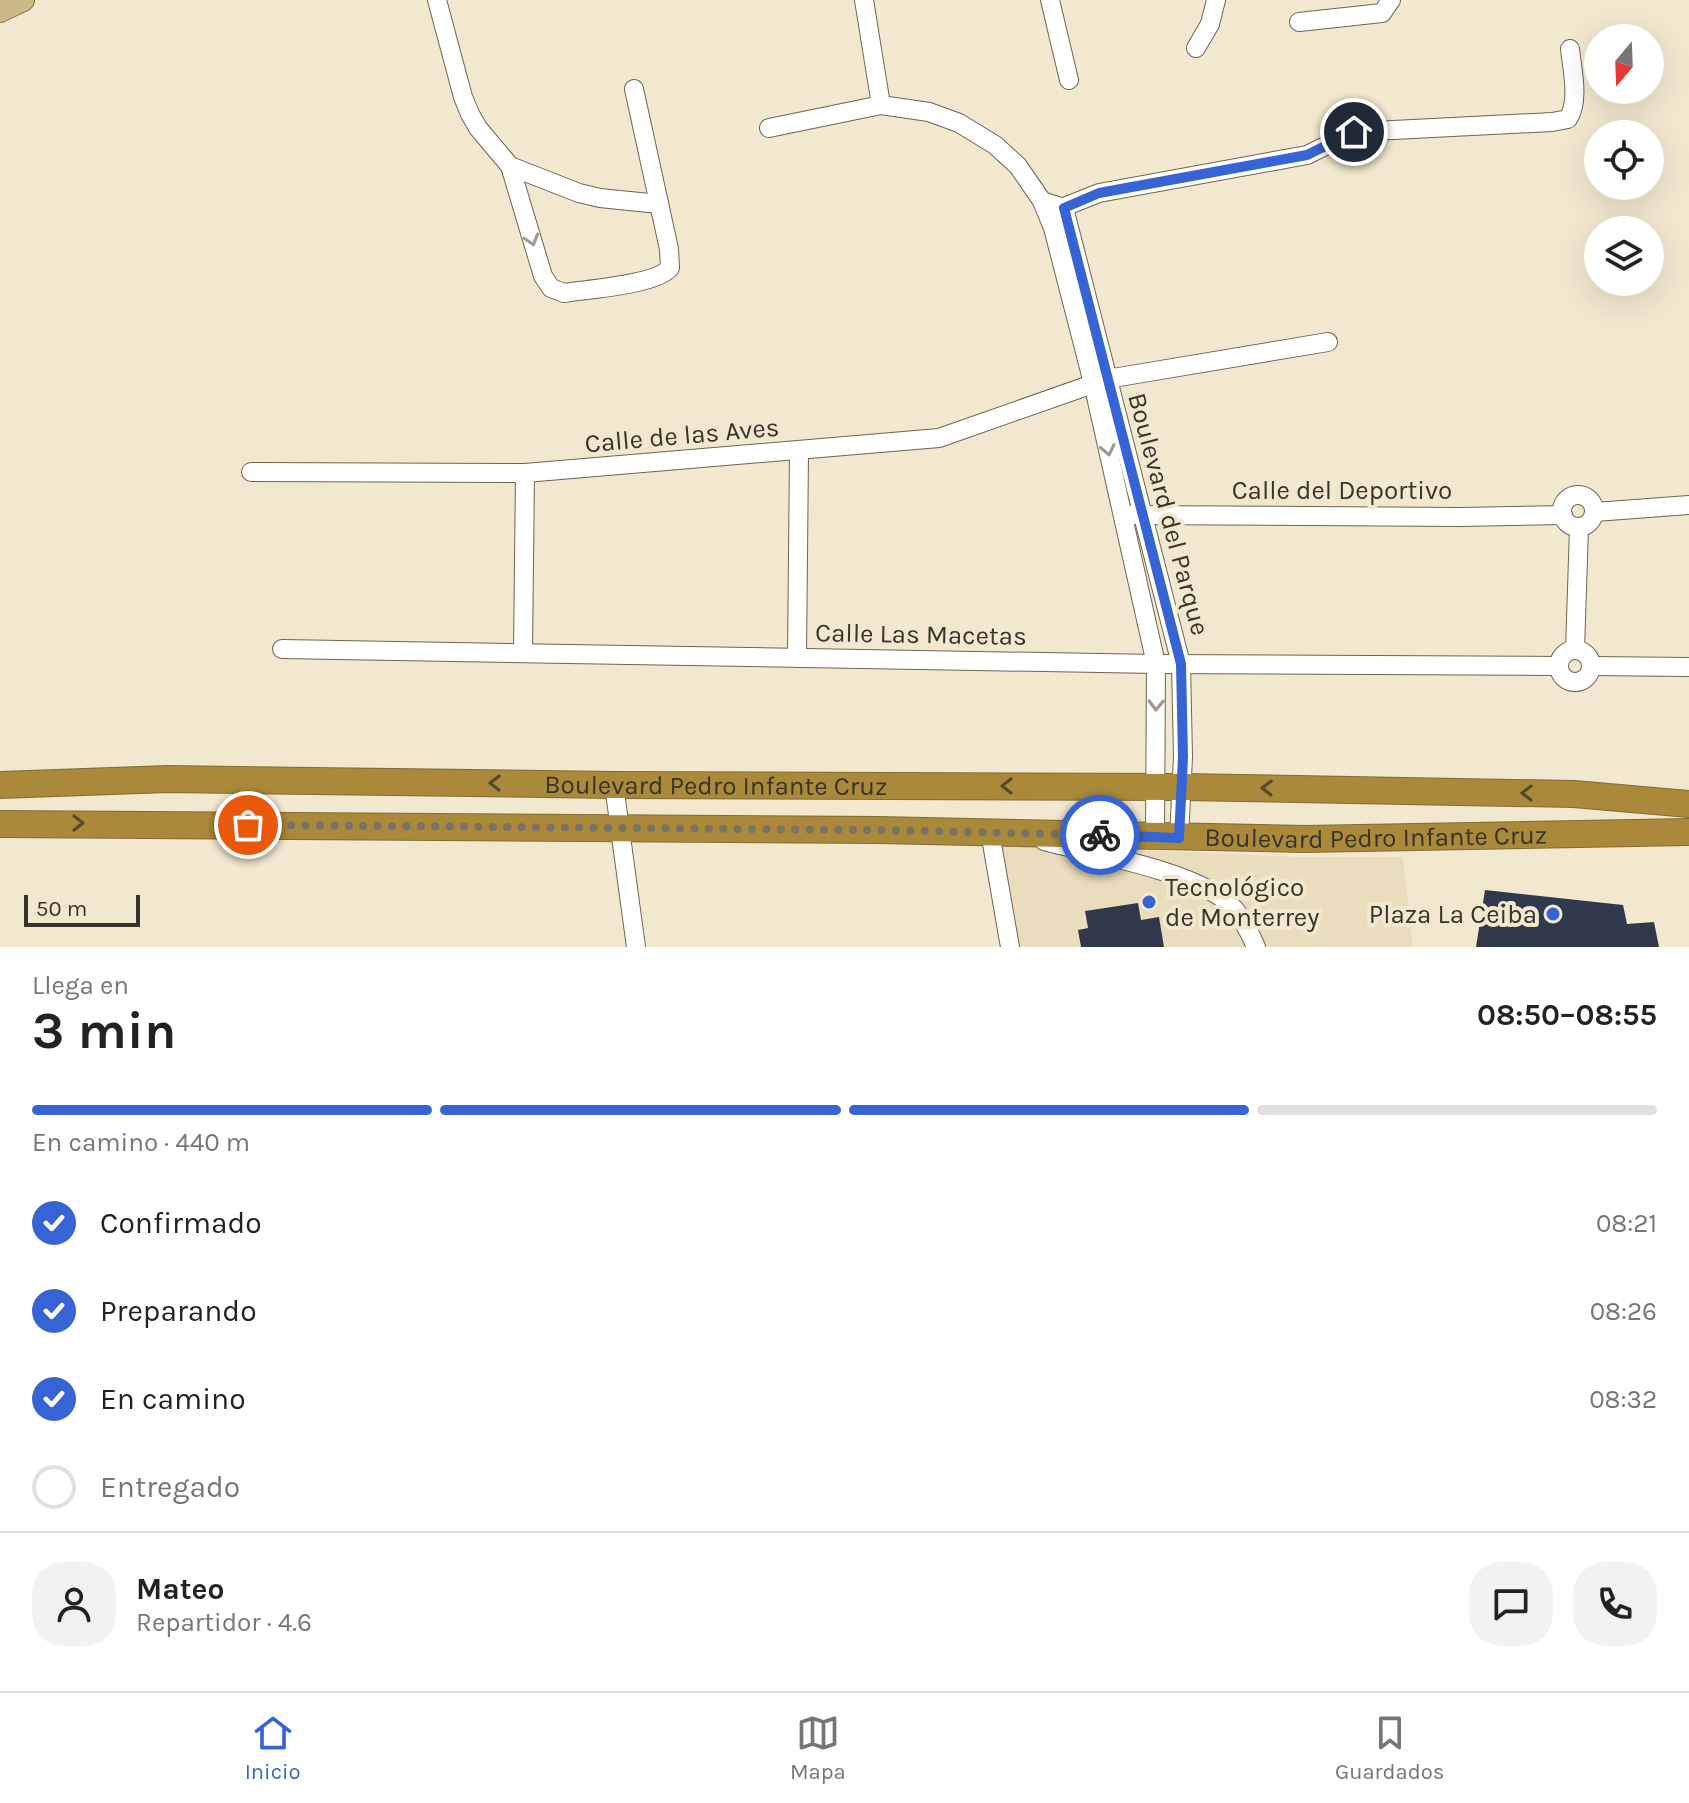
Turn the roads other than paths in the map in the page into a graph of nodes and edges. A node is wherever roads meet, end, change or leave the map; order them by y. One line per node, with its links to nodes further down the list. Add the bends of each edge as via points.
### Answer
1 (23, 0): 8 (main road)
2 (437, 0): 16 (street, via 470,114)
3 (864, 0): 14 (street)
4 (1050, 0): 12 (street)
5 (1216, 0): 10 (street)
6 (1391, 0): 7 (street, via 1382,13)
7 (1320, 10): 9 (street)
8 (0, 11)
9 (1299, 22)
10 (1196, 48)
11 (1570, 49): 18 (street, via 1574,102 1568,119 1354,132 1307,155 1099,193)
12 (1069, 80)
13 (634, 89): 17 (street)
14 (881, 105): 15 (street); 18 (street, via 929,112 979,133 1007,154)
15 (769, 128)
16 (510, 166): 17 (street, via 590,196); 17 (street, one-way to 17, via 543,276 558,292 665,273 671,259)
17 (659, 204)
18 (1051, 207): 20 (street, Boulevard del Parque)
19 (1328, 342): 20 (street, Calle de las Aves)
20 (1100, 381): 21 (street, Calle de las Aves, via 939,438); 26 (street, Boulevard del Parque); 28 (street, Boulevard del Parque, one-way to 28)
21 (799, 452): 23 (street, Calle de las Aves); 33 (street)
22 (251, 472): 23 (street, Calle de las Aves)
23 (525, 473): 32 (street)
24 (1689, 505): 25 (street)
25 (1595, 512): 27 (street, via 1588,499 1574,496 1563,505); 29 (street, via 1588,525)
26 (1141, 513): 27 (street, Calle del Deportivo); 28 (street, Calle del Deportivo); 35 (street, Boulevard del Parque)
27 (1563, 515): 29 (street)
28 (1122, 516): 34 (street, Boulevard del Parque)
29 (1579, 528): 31 (street)
30 (282, 649): 32 (street, Calle Las Macetas)
31 (1575, 650): 36 (street, via 1564,654); 37 (street, via 1585,653)
32 (523, 652): 33 (street, Calle Las Macetas)
33 (797, 658): 34 (street, Calle Las Macetas)
34 (1156, 664): 35 (street, Calle Las Macetas); 41 (street, Boulevard del Parque, one-way to 41)
35 (1181, 664): 36 (street, Calle Las Macetas); 42 (street, Boulevard del Parque)
36 (1559, 666): 37 (street, via 1565,679 1575,682 1585,679)
37 (1591, 666): 38 (street)
38 (1689, 667)
39 (0, 785): 40 (highway, Boulevard Pedro Infante Cruz, one-way to 39, via 168,779)
40 (614, 785): 41 (highway, Boulevard Pedro Infante Cruz, one-way to 40); 47 (street)
41 (1154, 787): 42 (highway, Boulevard Pedro Infante Cruz); 50 (street, Boulevard del Parque)
42 (1181, 787): 44 (highway, Boulevard Pedro Infante Cruz, one-way to 42); 50 (street, Boulevard del Parque)
43 (1689, 792): 44 (street, Boulevard Pedro Infante Cruz)
44 (1574, 794): 45 (highway, Boulevard Pedro Infante Cruz)
45 (1689, 804)
46 (0, 824): 47 (highway, Boulevard Pedro Infante Cruz, one-way to 47)
47 (620, 827): 48 (highway, Boulevard Pedro Infante Cruz); 51 (street)
48 (998, 832): 50 (highway, Boulevard Pedro Infante Cruz); 52 (street); 53 (street, via 1204,886 1228,902)
49 (1689, 835): 50 (highway, Boulevard Pedro Infante Cruz)
50 (1167, 837)
51 (636, 947)
52 (1010, 947)
53 (1256, 947)

